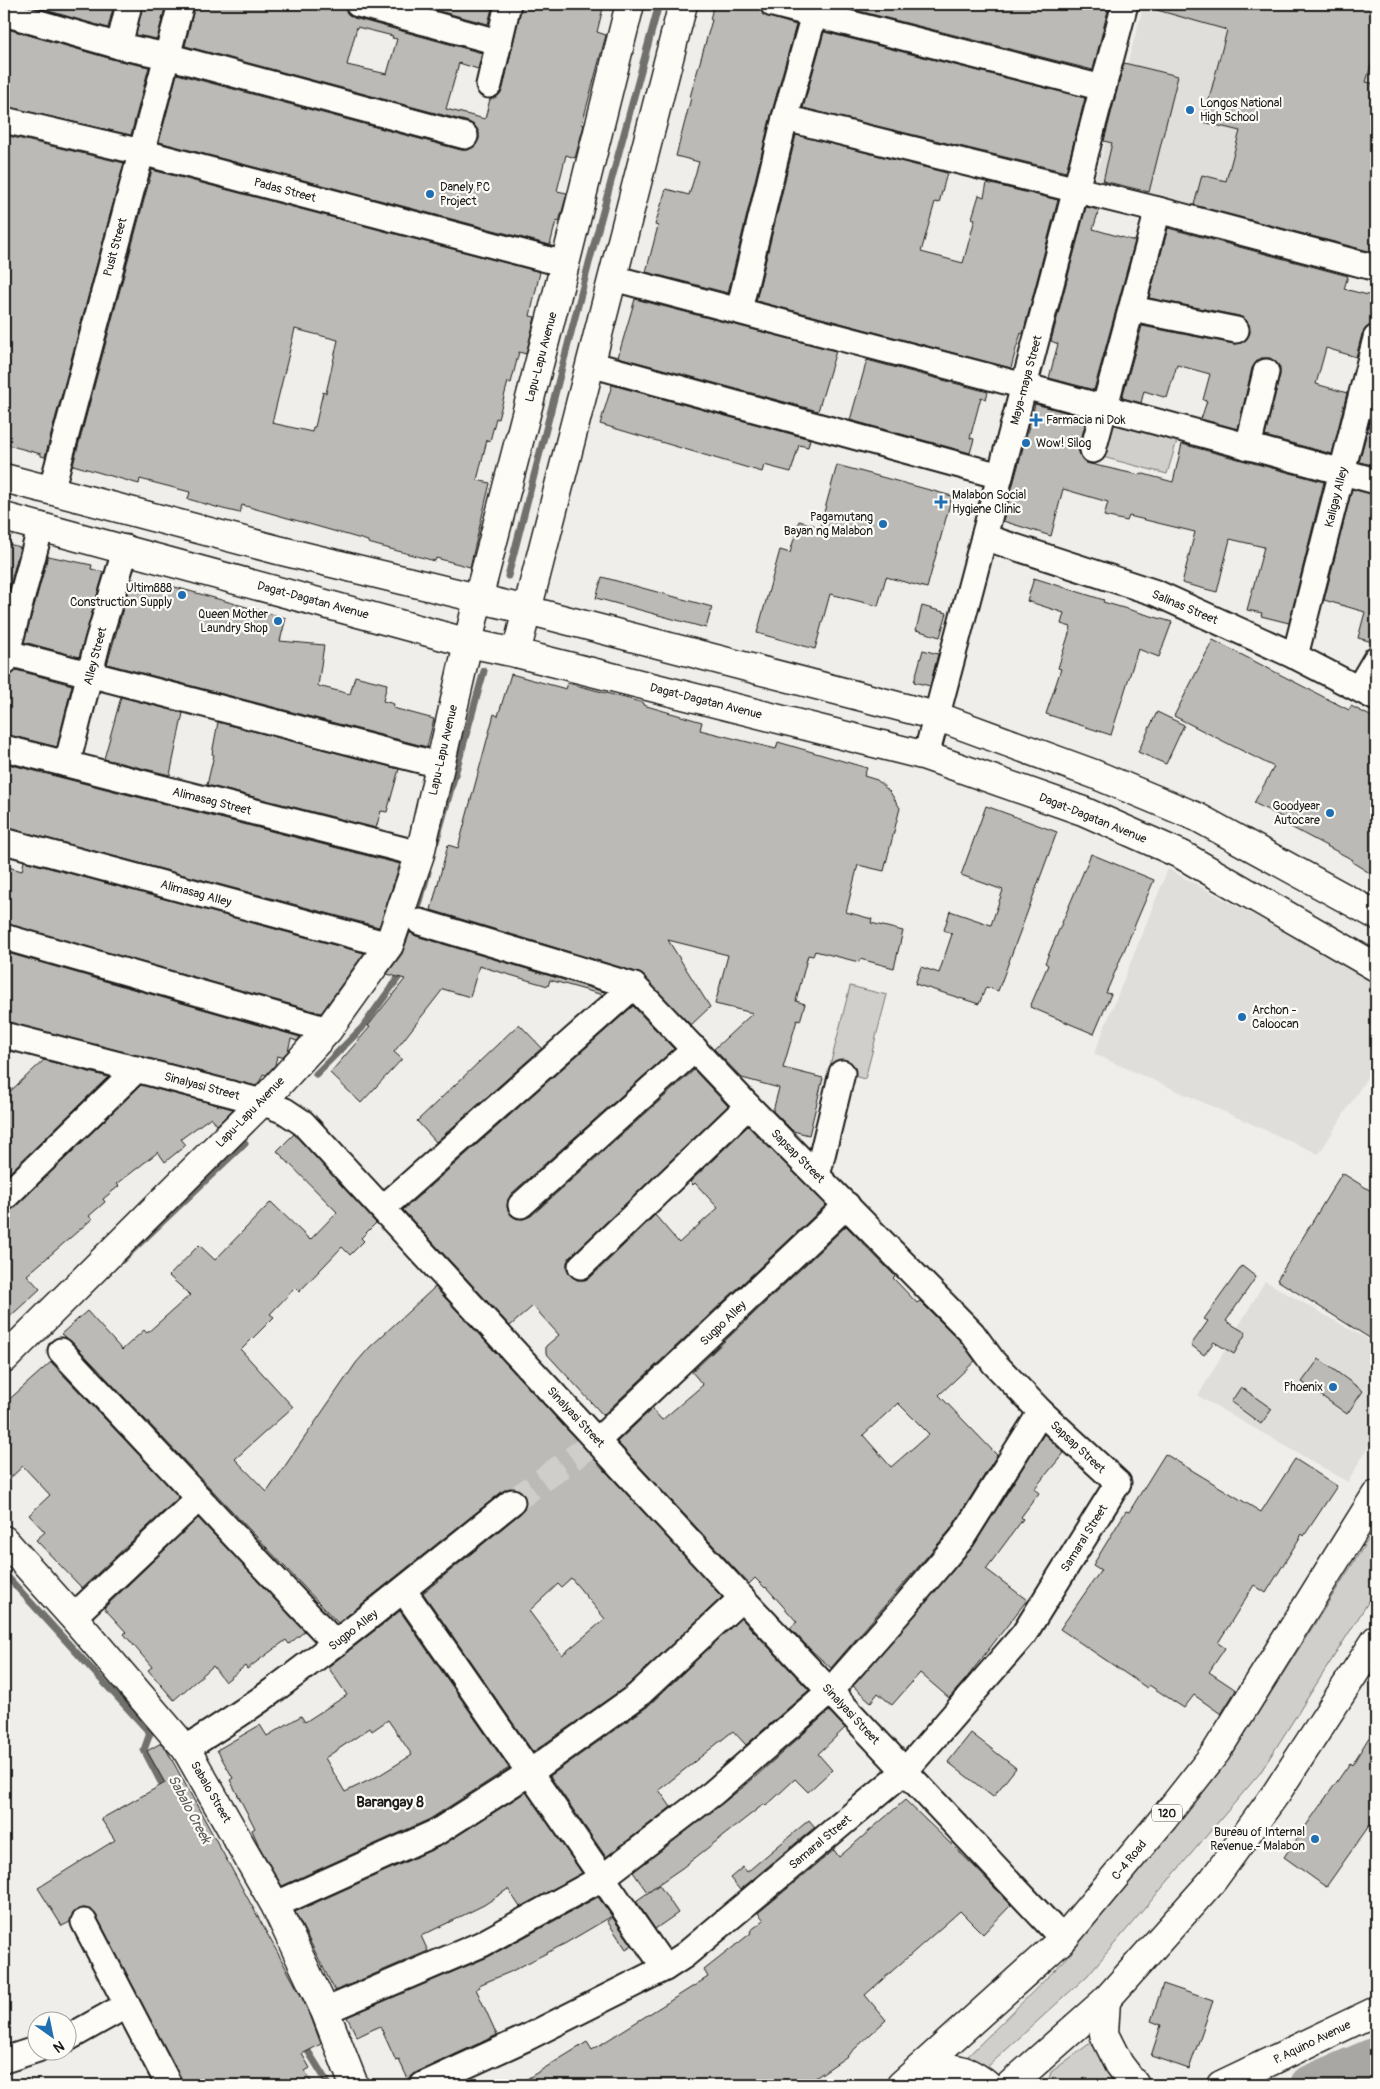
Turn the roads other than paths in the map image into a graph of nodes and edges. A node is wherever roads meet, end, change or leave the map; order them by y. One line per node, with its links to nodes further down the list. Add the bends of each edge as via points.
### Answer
1 (129, 4): 12 (street)
2 (180, 4): 13 (street, Pusit Street)
3 (358, 4): 11 (street)
4 (508, 4): 11 (street)
5 (630, 4): 22 (main road, Lapu-Lapu Avenue)
6 (683, 4): 24 (main road)
7 (773, 4): 9 (street)
8 (1125, 4): 15 (street, Maya-maya Street)
9 (816, 10): 15 (street); 16 (street)
10 (4, 13): 12 (street)
11 (498, 42): 14 (street)
12 (119, 46): 13 (street)
13 (167, 56): 18 (street); 19 (street, Pusit Street)
14 (489, 85)
15 (1103, 88): 20 (street, Maya-maya Street)
16 (785, 118): 20 (street); 26 (street)
17 (4, 120): 19 (street, Padas Street)
18 (465, 136)
19 (141, 152): 22 (street, Padas Street); 39 (street, Pusit Street)
20 (1076, 189): 21 (street); 31 (street, Maya-maya Street)
21 (1158, 210): 23 (street); 25 (street)
22 (565, 264): 44 (main road, Lapu-Lapu Avenue)
23 (1376, 268)
24 (612, 278): 26 (street); 29 (main road)
25 (1132, 309): 27 (street); 32 (street)
26 (739, 310): 31 (street)
27 (1236, 330)
28 (1376, 338): 35 (street, Kaligay Alley)
29 (590, 364): 36 (street); 45 (main road)
30 (1266, 372): 33 (street)
31 (1024, 386): 32 (street); 36 (street, Maya-maya Street)
32 (1105, 409): 33 (street); 34 (street)
33 (1248, 446): 35 (street)
34 (1093, 450)
35 (1342, 472): 38 (street); 49 (street, Kaligay Alley)
36 (1000, 476): 42 (street, Maya-maya Street)
37 (4, 478): 39 (main road)
38 (1376, 481)
39 (51, 491): 44 (main road)
40 (4, 517): 41 (main road, Dagat-Dagatan Avenue)
41 (41, 526): 43 (main road, Dagat-Dagatan Avenue); 48 (street)
42 (984, 537): 49 (street, Salinas Street, via 1156,593); 53 (street, Maya-maya Street)
43 (126, 548): 46 (main road, Dagat-Dagatan Avenue); 51 (street, Alley Street)
44 (478, 598): 45 (main road); 46 (main road, Lapu-Lapu Avenue)
45 (527, 610): 47 (main road); 53 (main road)
46 (469, 643): 47 (main road, Dagat-Dagatan Avenue); 57 (main road, Lapu-Lapu Avenue)
47 (516, 653): 55 (main road, Dagat-Dagatan Avenue)
48 (5, 656): 51 (street)
49 (1296, 656): 52 (street, Salinas Street)
50 (1376, 659): 52 (street)
51 (89, 675): 56 (street, Alley Street); 57 (street)
52 (1368, 693)
53 (936, 716): 55 (street, Maya-maya Street); 60 (main road, via 1094,774 1197,818)
54 (4, 748): 56 (street, Alimasag Street)
55 (926, 756): 64 (main road, Dagat-Dagatan Avenue, via 1083,811 1182,855)
56 (67, 764): 59 (street, Alimasag Street)
57 (439, 765): 59 (main road, Lapu-Lapu Avenue)
58 (4, 841): 63 (street, Alimasag Alley)
59 (420, 854): 63 (main road, Lapu-Lapu Avenue)
60 (1376, 915)
61 (420, 922): 65 (street, Sapsap Street)
62 (4, 937): 66 (street)
63 (389, 945): 66 (main road, Lapu-Lapu Avenue)
64 (1376, 967)
65 (634, 986): 68 (street, Sapsap Street); 77 (street)
66 (328, 1030): 71 (main road, Lapu-Lapu Avenue)
67 (4, 1035): 69 (street, Sinalyasi Street)
68 (695, 1049): 72 (street, Sapsap Street); 75 (street)
69 (137, 1069): 71 (street, Sinalyasi Street); 74 (street)
70 (842, 1073): 73 (street)
71 (262, 1102): 77 (street, Sinalyasi Street, via 285,1110 303,1123); 80 (main road, Lapu-Lapu Avenue)
72 (748, 1106): 73 (street, Sapsap Street); 78 (street)
73 (817, 1176): 76 (street, Sapsap Street)
74 (4, 1198)
75 (521, 1205)
76 (847, 1205): 81 (street, Sapsap Street, via 972,1333 994,1363); 82 (street, Sugpo Alley)
77 (383, 1208): 82 (street, Sinalyasi Street)
78 (581, 1266)
79 (61, 1352): 85 (street)
80 (4, 1360)
81 (1041, 1412): 83 (street, Sapsap Street); 93 (street, via 962,1538)
82 (598, 1440): 89 (street, Sinalyasi Street)
83 (1118, 1483): 95 (street, Samaral Street, via 1024,1634)
84 (1376, 1495): 100 (main road, C-4 Road / 120, via 1216,1752)
85 (199, 1498): 90 (street); 92 (street)
86 (512, 1502): 88 (street, Sugpo Alley)
87 (4, 1540): 90 (main road, Sabalo Street)
88 (404, 1591): 92 (street, Sugpo Alley); 96 (street)
89 (742, 1598): 93 (street, Sinalyasi Street); 96 (street, via 638,1696)
90 (73, 1617): 94 (main road, Sabalo Street)
91 (1376, 1640): 102 (main road, via 1277,1792 1213,1880)
92 (336, 1644): 94 (street, Sugpo Alley)
93 (830, 1691): 95 (street, Sinalyasi Street); 97 (street, via 713,1793)
94 (186, 1749): 98 (main road, Sabalo Street)
95 (905, 1771): 100 (street, Sinalyasi Street); 101 (street, Samaral Street, via 685,1955)
96 (529, 1773): 97 (street); 98 (street, via 437,1832)
97 (602, 1878): 101 (street); 104 (street, via 482,1944)
98 (275, 1905): 104 (main road, Sabalo Street)
99 (84, 1922): 103 (street)
100 (1063, 1939): 109 (main road, C-4 Road / 120)
101 (665, 1968): 112 (street, Samaral Street, via 526,2038)
102 (1106, 2000): 114 (main road); 115 (main road, via 1104,2034 1119,2064)
103 (127, 2005): 106 (street); 110 (street)
104 (325, 2011): 111 (main road, Sabalo Street)
105 (1375, 2014): 116 (main road, P. Aquino Avenue)
106 (78, 2032)
107 (28, 2052): 108 (street)
108 (4, 2060)
109 (907, 2081): 113 (main road, via 950,2067 966,2072)
110 (169, 2085)
111 (354, 2085)
112 (423, 2085)
113 (987, 2085)
114 (1010, 2085)
115 (1135, 2085)
116 (1221, 2085)

